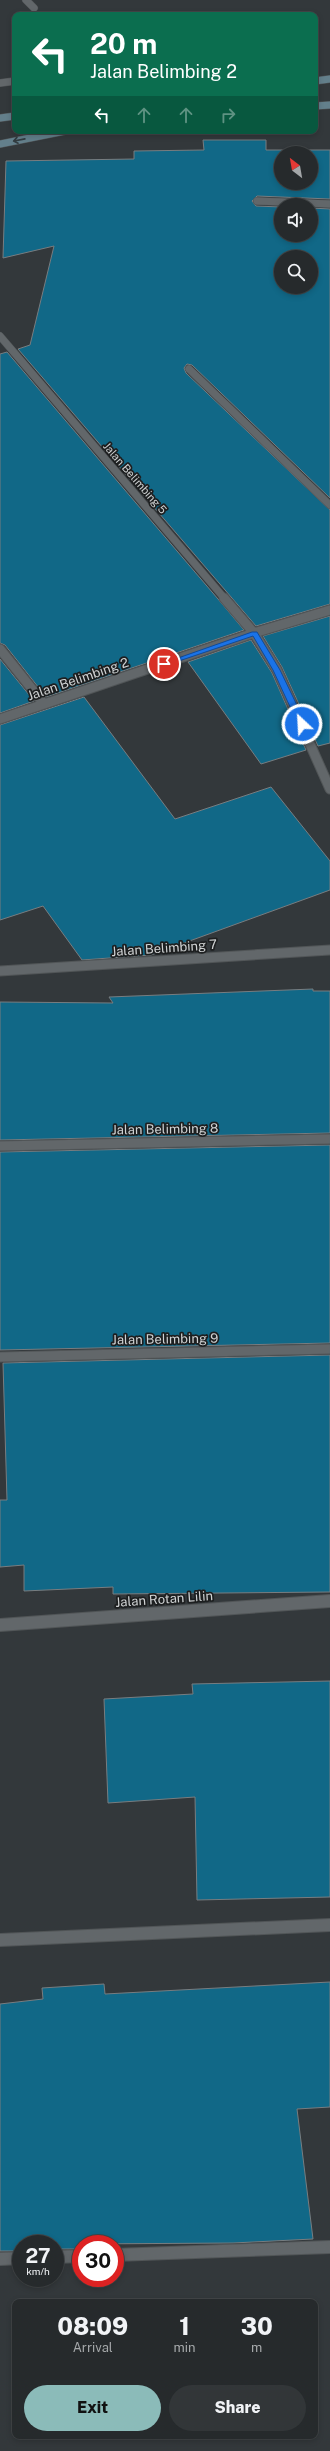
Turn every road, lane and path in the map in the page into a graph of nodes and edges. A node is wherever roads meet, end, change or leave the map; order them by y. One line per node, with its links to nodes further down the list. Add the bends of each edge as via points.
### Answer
1 (26, 0): 2 (street)
2 (34, 8)
3 (330, 79): 5 (main road)
4 (12, 81): 6 (street)
5 (318, 81)
6 (0, 83)
7 (330, 105): 8 (main road)
8 (318, 106)
9 (12, 116): 10 (main road)
10 (0, 118)
11 (50, 134): 12 (main road, one-way to 12)
12 (0, 144)
13 (257, 201): 14 (street)
14 (330, 204)
15 (0, 336): 19 (street, Jalan Belimbing 5)
16 (189, 369): 17 (street)
17 (330, 505)
18 (330, 610): 19 (street, Jalan Belimbing 2)
19 (254, 633): 21 (street, Jalan Belimbing 2); 23 (street, Jalan Belimbing 5, via 277,670)
20 (0, 649): 21 (street)
21 (44, 704): 22 (street, Jalan Belimbing 2)
22 (0, 719)
23 (330, 789)
24 (330, 950): 25 (street, Jalan Belimbing 7)
25 (0, 971)
26 (330, 1138): 27 (street, Jalan Belimbing 8)
27 (0, 1146)
28 (330, 1349): 29 (street, Jalan Belimbing 9)
29 (0, 1357)
30 (330, 1601): 31 (street, Jalan Rotan Lilin)
31 (0, 1625)
32 (330, 1925): 33 (street)
33 (0, 1940)
34 (330, 2247): 35 (street)
35 (124, 2255)
36 (12, 2258): 37 (street)
37 (0, 2259)

